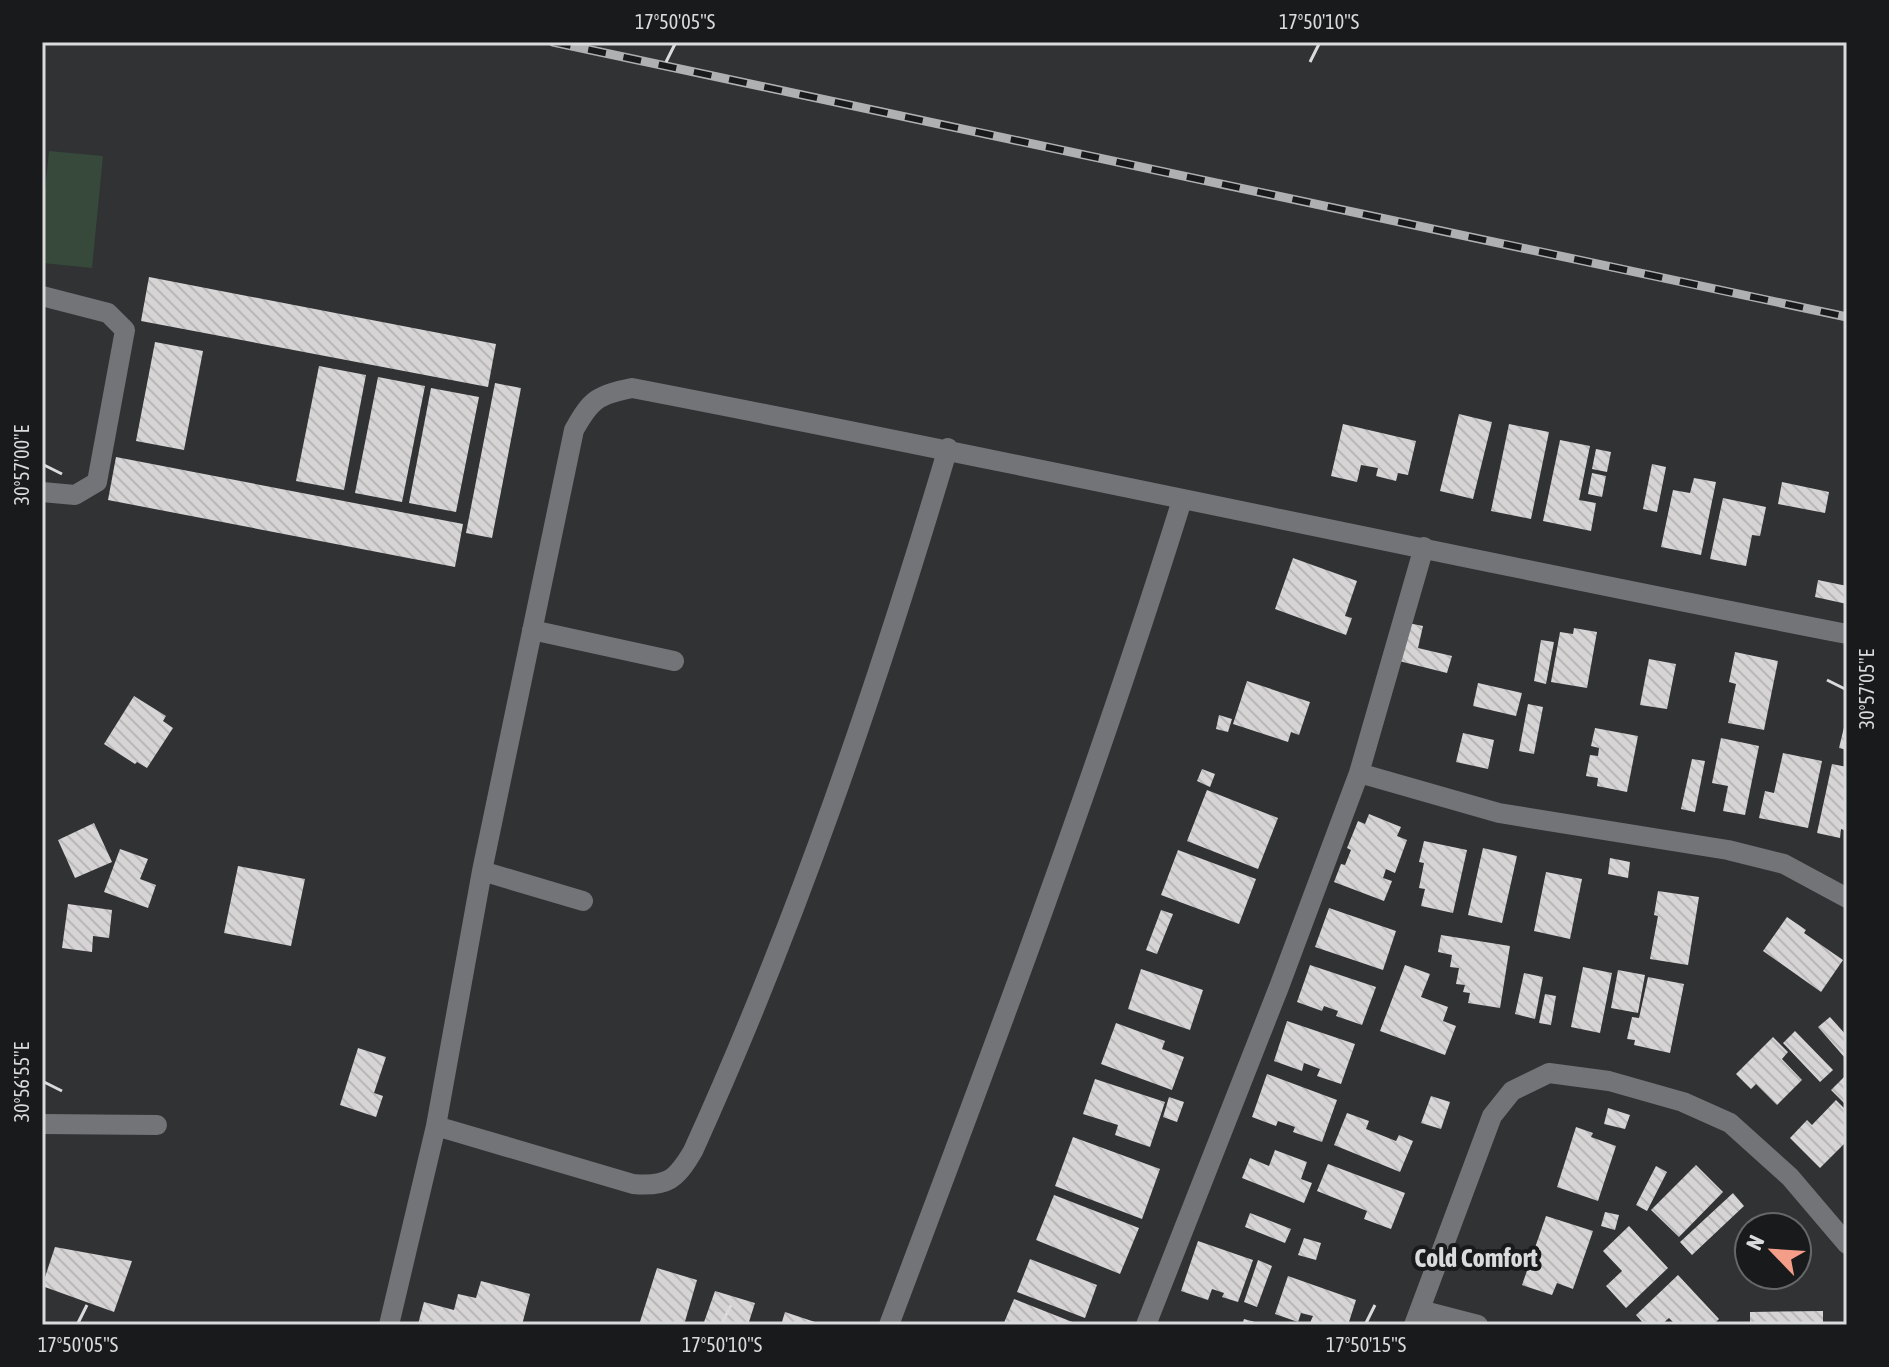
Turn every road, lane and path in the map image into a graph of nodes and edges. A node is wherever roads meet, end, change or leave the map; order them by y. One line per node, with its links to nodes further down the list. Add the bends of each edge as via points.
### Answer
1 (42, 296): 3 (street, via 108,313 125,330 97,482 75,495)
2 (948, 448): 4 (street); 6 (street, via 632,388 604,394 586,409 574,430); 15 (street, via 898,616 800,891 759,1002 682,1170 655,1186 633,1184)
3 (42, 492)
4 (1182, 500): 5 (street); 19 (street, via 1066,850)
5 (1424, 547): 7 (street); 9 (street)
6 (532, 630): 8 (street); 10 (street)
7 (1847, 634)
8 (674, 661)
9 (1359, 773): 11 (street, via 1499,813 1784,864); 20 (street)
10 (482, 871): 12 (street); 15 (street)
11 (1847, 898)
12 (583, 901)
13 (42, 1124): 14 (street)
14 (157, 1125)
15 (436, 1126): 18 (street)
16 (1847, 1244): 17 (street, via 1790,1177 1730,1123 1683,1102 1609,1081 1549,1073 1512,1091 1492,1116)
17 (1417, 1317): 21 (street)
18 (389, 1325)
19 (889, 1325)
20 (1146, 1325)
21 (1478, 1325)

